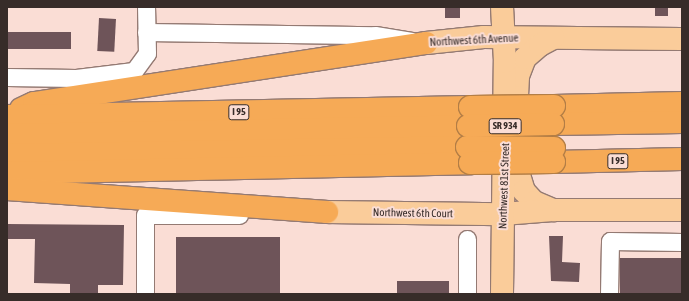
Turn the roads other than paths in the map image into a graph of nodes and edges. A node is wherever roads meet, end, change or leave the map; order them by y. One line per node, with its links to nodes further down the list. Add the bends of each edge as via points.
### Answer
1 (146, 7): 3 (street)
2 (502, 7): 4 (main road, Northwest 81st Street / SR 934)
3 (146, 32): 7 (street, Northwest 6th Avenue, via 375,35); 8 (street, via 146,52 134,71 76,78)
4 (503, 37): 5 (main road, Northwest 6th Avenue); 7 (main road, Northwest 6th Avenue); 24 (main road, Northwest 81st Street / SR 934)
5 (554, 38): 6 (main road, Northwest 6th Avenue); 21 (main road, via 540,45 525,58 519,71 517,90 518,165 521,183 529,197)
6 (682, 39)
7 (426, 43): 11 (highway, via 34,103)
8 (7, 77)
9 (682, 103): 10 (highway, I 95)
10 (554, 115): 12 (highway); 14 (highway, I 95, bridge)
11 (7, 116): 14 (highway, I 95)
12 (682, 122)
13 (7, 135): 14 (highway)
14 (469, 136): 16 (highway); 17 (highway, I 95, bridge); 19 (highway, I 95)
15 (682, 145): 17 (highway)
16 (7, 155)
17 (554, 155): 18 (highway, I 95)
18 (682, 160)
19 (7, 173)
20 (7, 189): 23 (highway)
21 (553, 210): 22 (main road, Northwest 6th Court); 24 (main road, Northwest 6th Court)
22 (682, 210)
23 (327, 212): 24 (main road, Northwest 6th Court); 27 (street, Northwest 6th Court, via 252,215 144,214)
24 (503, 214): 29 (main road, Northwest 81st Street / SR 934)
25 (467, 239): 28 (street)
26 (682, 242): 30 (street, via 610,241)
27 (145, 294)
28 (467, 294)
29 (502, 294)
30 (609, 294)

